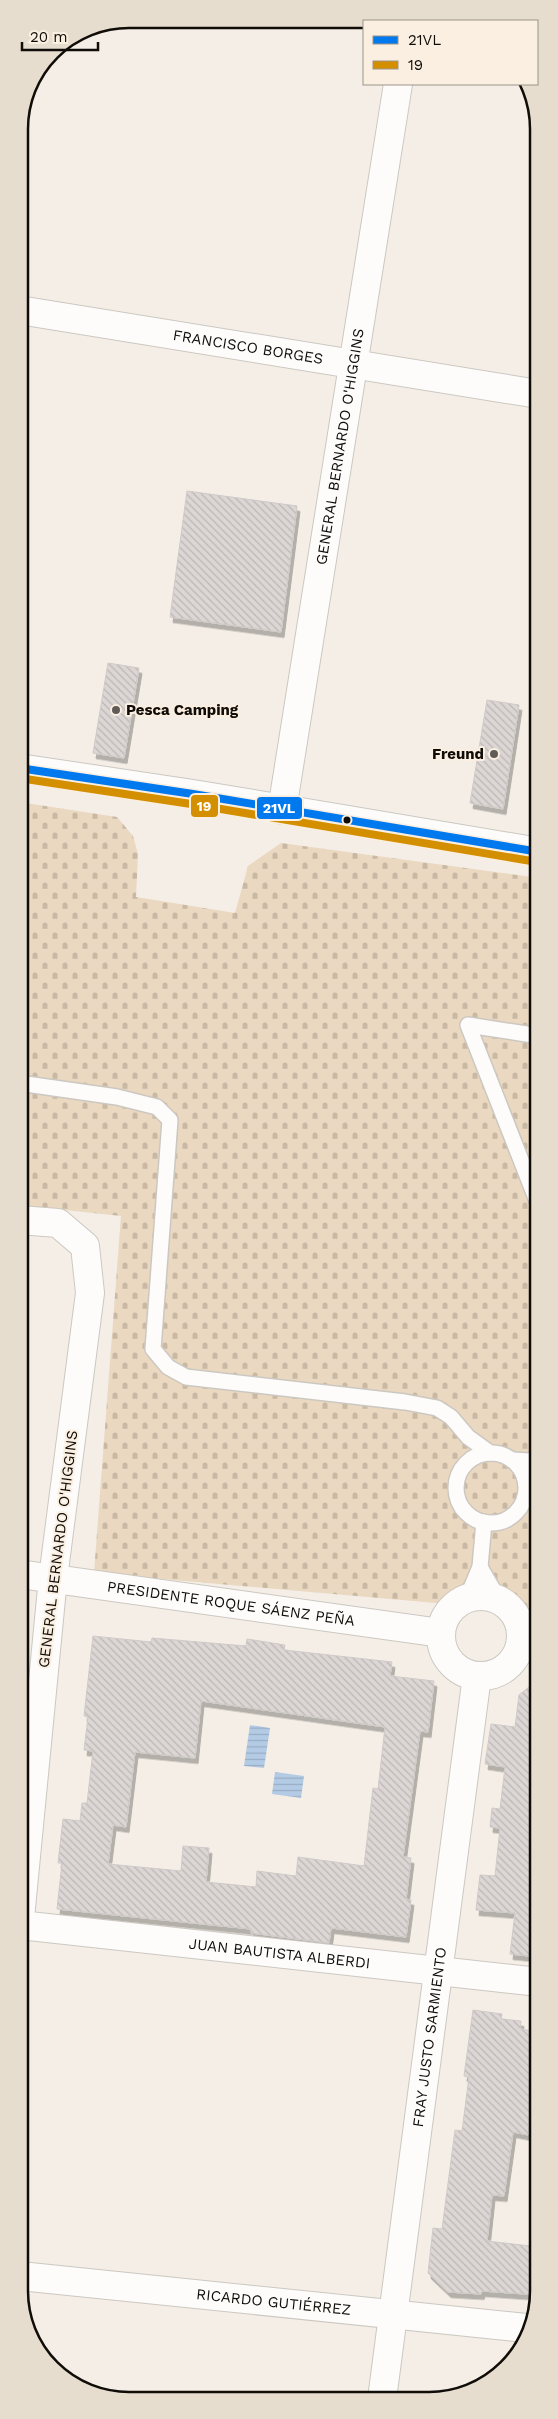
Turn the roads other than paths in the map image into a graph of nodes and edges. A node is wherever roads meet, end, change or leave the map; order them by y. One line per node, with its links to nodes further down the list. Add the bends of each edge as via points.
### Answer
1 (398, 85): 3 (street, GENERAL BERNARDO O'HIGGINS)
2 (28, 311): 3 (street, FRANCISCO BORGES)
3 (353, 365): 4 (street, FRANCISCO BORGES); 6 (street, GENERAL BERNARDO O'HIGGINS)
4 (530, 393)
5 (28, 769): 6 (street)
6 (282, 810): 7 (street)
7 (530, 851)
8 (530, 1035): 10 (lane, via 468,1025)
9 (28, 1084): 12 (lane, via 117,1097 157,1108 170,1120 153,1349 168,1368 186,1377 437,1408)
10 (530, 1183)
11 (28, 1221): 18 (street, GENERAL BERNARDO O'HIGGINS, via 58,1224 85,1246 90,1293)
12 (490, 1453): 13 (lane, via 502,1454); 15 (lane, via 479,1454 469,1460 457,1478 458,1500 464,1510 472,1518)
13 (512, 1460): 14 (lane); 15 (lane, via 525,1480 526,1492 522,1503 506,1520)
14 (530, 1461)
15 (484, 1522): 16 (lane)
16 (480, 1567): 19 (lane); 20 (lane)
17 (28, 1575): 18 (street, PRESIDENTE ROQUE SÁENZ PEÑA)
18 (52, 1578): 21 (street, PRESIDENTE ROQUE SÁENZ PEÑA); 24 (street, GENERAL BERNARDO O'HIGGINS)
19 (467, 1598): 20 (street, via 487,1596); 21 (street, via 451,1609)
20 (499, 1600): 22 (street, via 510,1608)
21 (441, 1633): 23 (street, via 442,1645 454,1666)
22 (530, 1644): 23 (street, via 506,1668 489,1676)
23 (477, 1676): 26 (street, FRAY JUSTO SARMIENTO)
24 (28, 1833)
25 (28, 1926): 26 (street, JUAN BAUTISTA ALBERDI)
26 (439, 1971): 27 (street, JUAN BAUTISTA ALBERDI); 29 (street, FRAY JUSTO SARMIENTO)
27 (530, 1981)
28 (28, 2277): 29 (street, RICARDO GUTIÉRREZ)
29 (393, 2315): 30 (street, RICARDO GUTIÉRREZ); 31 (street, FRAY JUSTO SARMIENTO)
30 (523, 2328)
31 (383, 2392)

